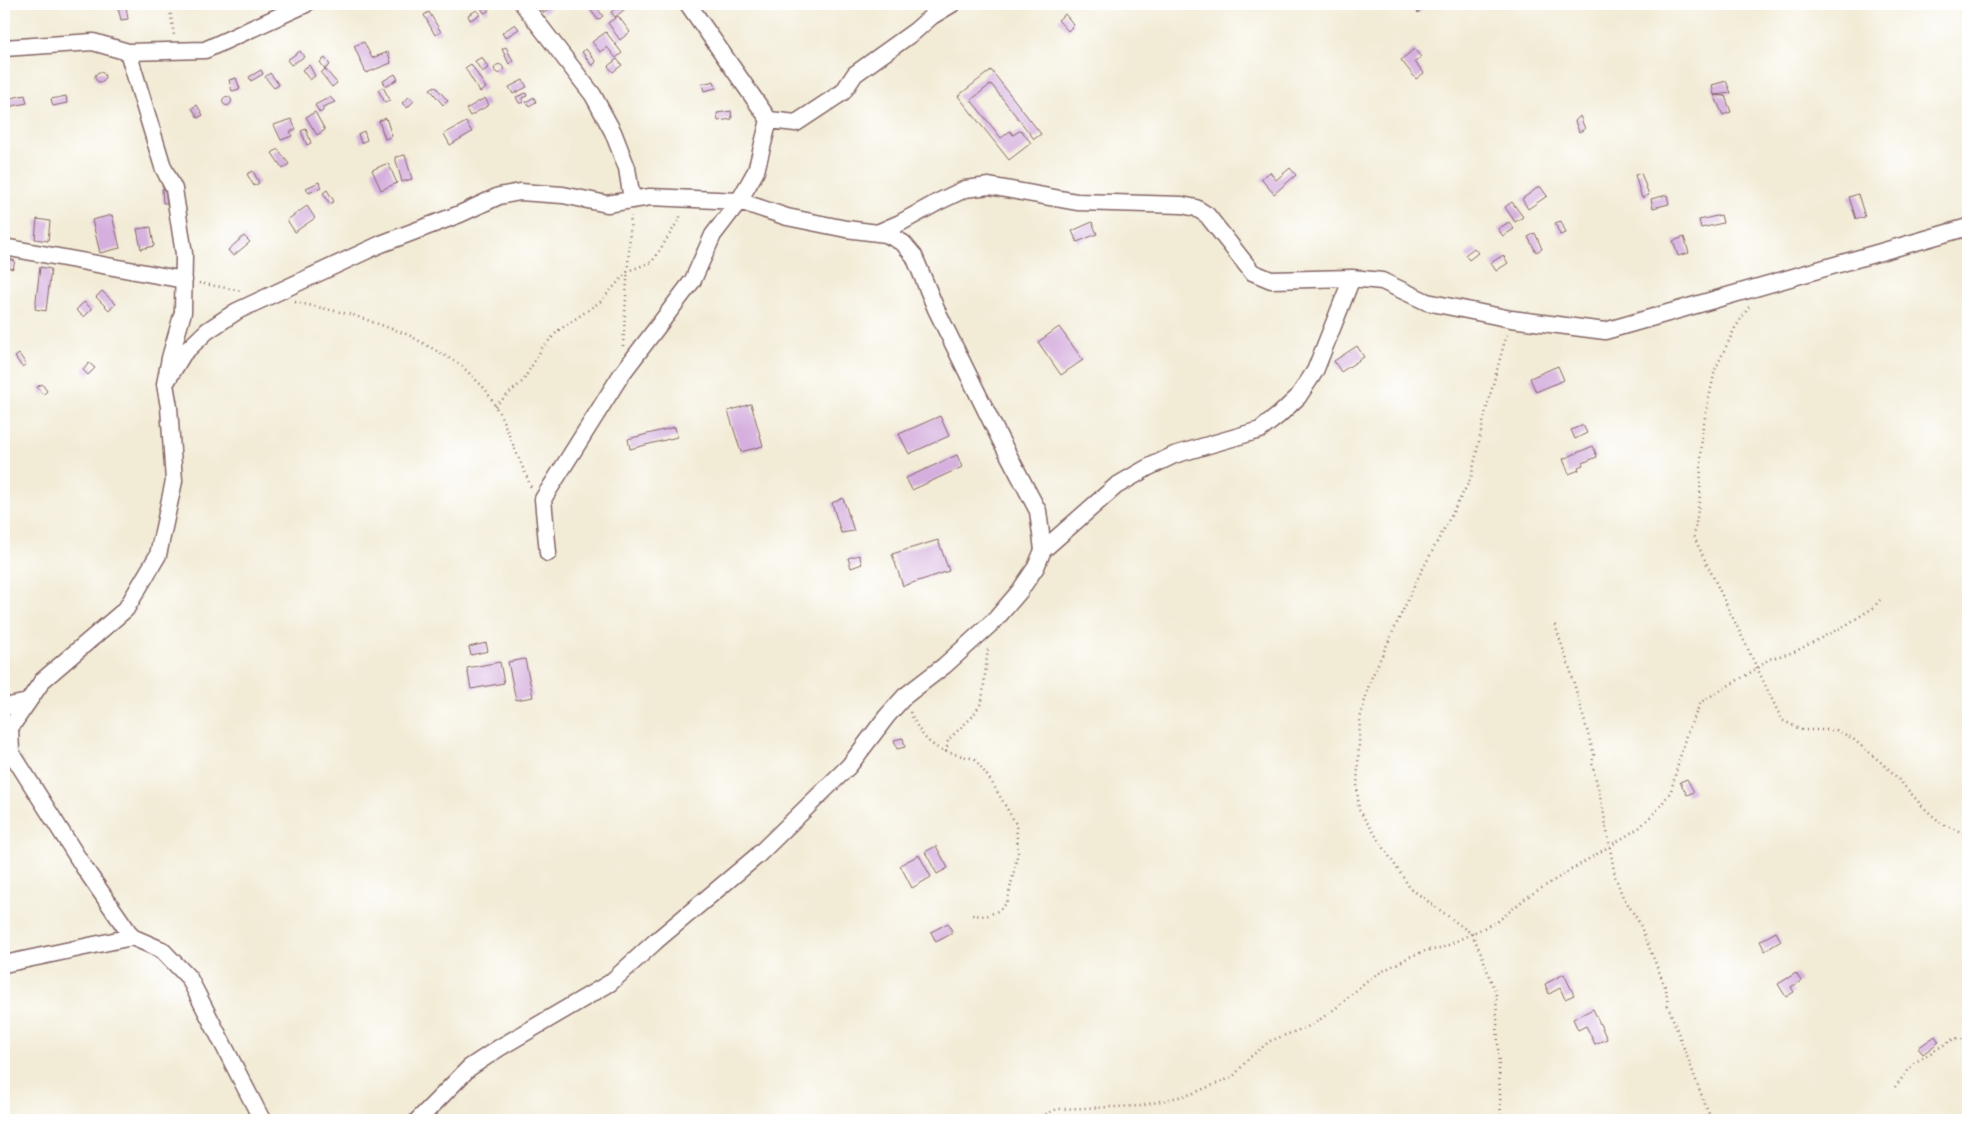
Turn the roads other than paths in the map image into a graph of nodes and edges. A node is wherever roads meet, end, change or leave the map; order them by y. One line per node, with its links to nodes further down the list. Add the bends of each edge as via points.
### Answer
1 (306, 4): 6 (street, via 205,50)
2 (523, 4): 8 (street, via 594,95 627,168)
3 (688, 4): 7 (street)
4 (952, 4): 7 (street, via 855,74 843,92 796,123)
5 (4, 48): 6 (street, via 93,42)
6 (128, 52): 14 (street, via 174,189 184,254)
7 (769, 120): 9 (street, via 756,171)
8 (632, 200): 9 (street, via 650,197); 15 (street, via 607,204 563,195 520,192 499,196 381,244 237,311 207,331 183,354)
9 (739, 201): 11 (street, via 787,217); 17 (street, via 713,235 693,280 621,375 543,499)
10 (1968, 227): 13 (street, via 1605,331 1511,319 1427,302 1382,281)
11 (877, 233): 13 (street, via 965,189 989,186 1077,202 1196,208 1207,215 1252,272 1271,280); 16 (street, via 903,243 914,256 945,326 1038,511)
12 (4, 246): 14 (street)
13 (1352, 278): 16 (street, via 1315,371 1298,397 1279,415 1260,430 1174,455 1147,468 1116,486)
14 (184, 280): 15 (street, via 183,312)
15 (165, 384): 18 (street, via 174,481 158,555 126,609 43,680)
16 (1043, 550): 23 (street, via 1019,592 995,620 905,696 849,766 757,856 610,983 469,1068)
17 (548, 553)
18 (28, 702): 19 (street); 20 (street, via 10,728 11,752)
19 (4, 707)
20 (132, 937): 21 (street); 22 (street, via 162,950 188,978)
21 (4, 964)
22 (262, 1120)
23 (418, 1120)

